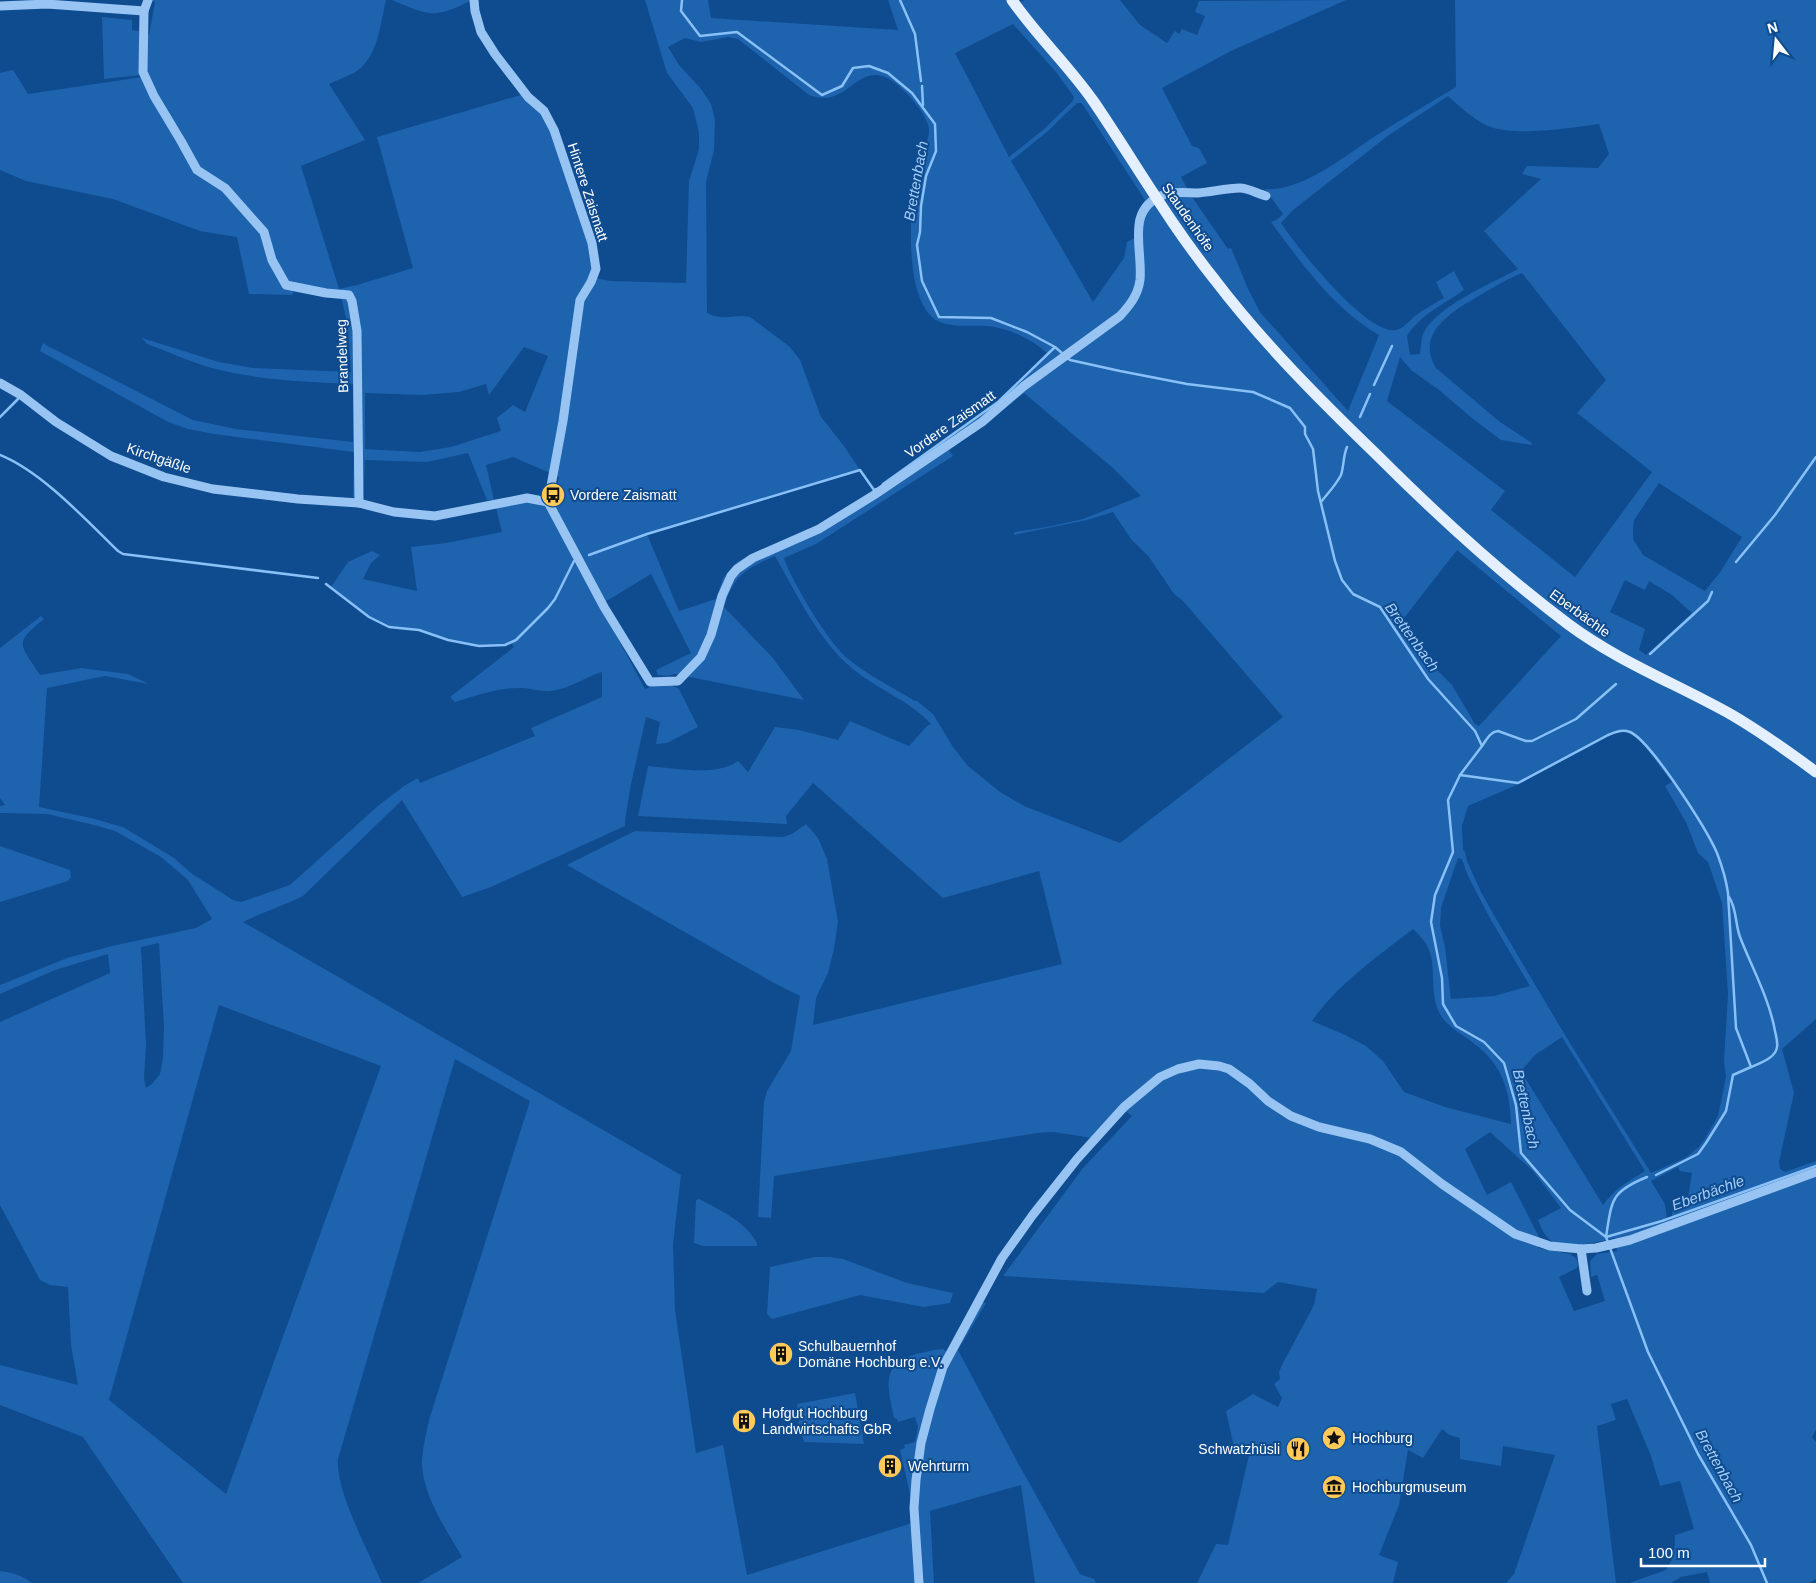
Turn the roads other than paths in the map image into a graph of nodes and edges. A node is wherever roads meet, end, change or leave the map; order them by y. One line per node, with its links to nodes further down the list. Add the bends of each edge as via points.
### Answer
1 (148, 0): 5 (street, Brandelweg)
2 (474, 0): 10 (street, Hintere Zaismatt, via 481,32 494,54 528,97 544,111 554,130 592,243 596,269 580,300)
3 (1012, 0): 7 (main road, Staudenhöfe, via 1086,91)
4 (0, 6): 5 (street, via 47,4)
5 (144, 12): 11 (street, Brandelweg, via 143,72 196,170 225,188 264,232 272,260 286,285 348,295 352,301 357,332)
6 (1266, 196): 7 (street, via 1241,188 1165,194)
7 (1156, 199): 9 (main road, Staudenhöfe, via 1245,317); 10 (street, Vordere Zaismatt, via 1145,207 1139,219 1140,281 1130,305 1120,316 1024,386 982,422 874,495 818,529 753,558 737,569 722,596 712,635 701,657 678,681 650,682 604,607)
8 (0, 383): 11 (street, Kirchgäßle, via 111,456 164,477 213,488)
9 (1357, 436): 12 (main road, Eberbächle, via 1476,548 1568,624 1632,665 1754,728)
10 (548, 502): 11 (street, via 527,498 435,516 394,512)
11 (359, 503)
12 (1816, 772)
13 (1816, 1172): 14 (street, via 1630,1240)
14 (1581, 1249): 15 (street); 16 (street, via 1550,1246 1515,1234 1401,1152 1370,1139 1319,1127 1291,1116 1230,1069 1199,1064 1160,1077 1124,1108 1077,1159 1032,1216 1002,1258 943,1367 930,1409 916,1480 914,1508)
15 (1587, 1291)
16 (918, 1583)

